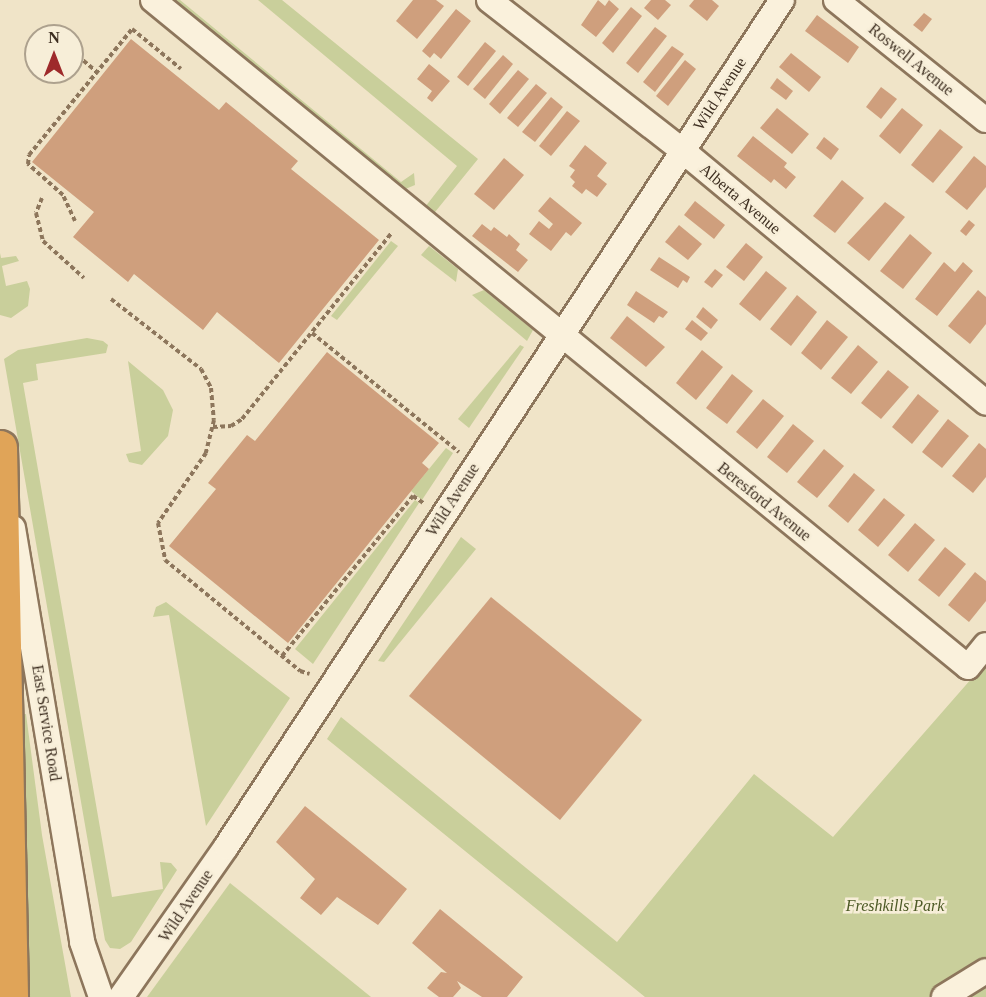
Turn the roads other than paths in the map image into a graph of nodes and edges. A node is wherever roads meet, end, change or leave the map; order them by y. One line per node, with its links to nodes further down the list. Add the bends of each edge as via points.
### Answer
1 (153, 0): 7 (street, Beresford Avenue)
2 (489, 0): 6 (street, Alberta Avenue)
3 (782, 0): 6 (street, Wild Avenue)
4 (836, 0): 5 (street, Roswell Avenue)
5 (986, 120)
6 (683, 151): 7 (street, Wild Avenue); 8 (street, Alberta Avenue)
7 (560, 337): 10 (street, Beresford Avenue, via 968,667); 12 (street, Wild Avenue, via 221,854)
8 (986, 403)
9 (0, 447): 12 (street, East Service Road, via 82,942); 13 (highway)
10 (986, 645)
11 (986, 971): 14 (street)
12 (118, 996)
13 (11, 997)
14 (944, 997)

